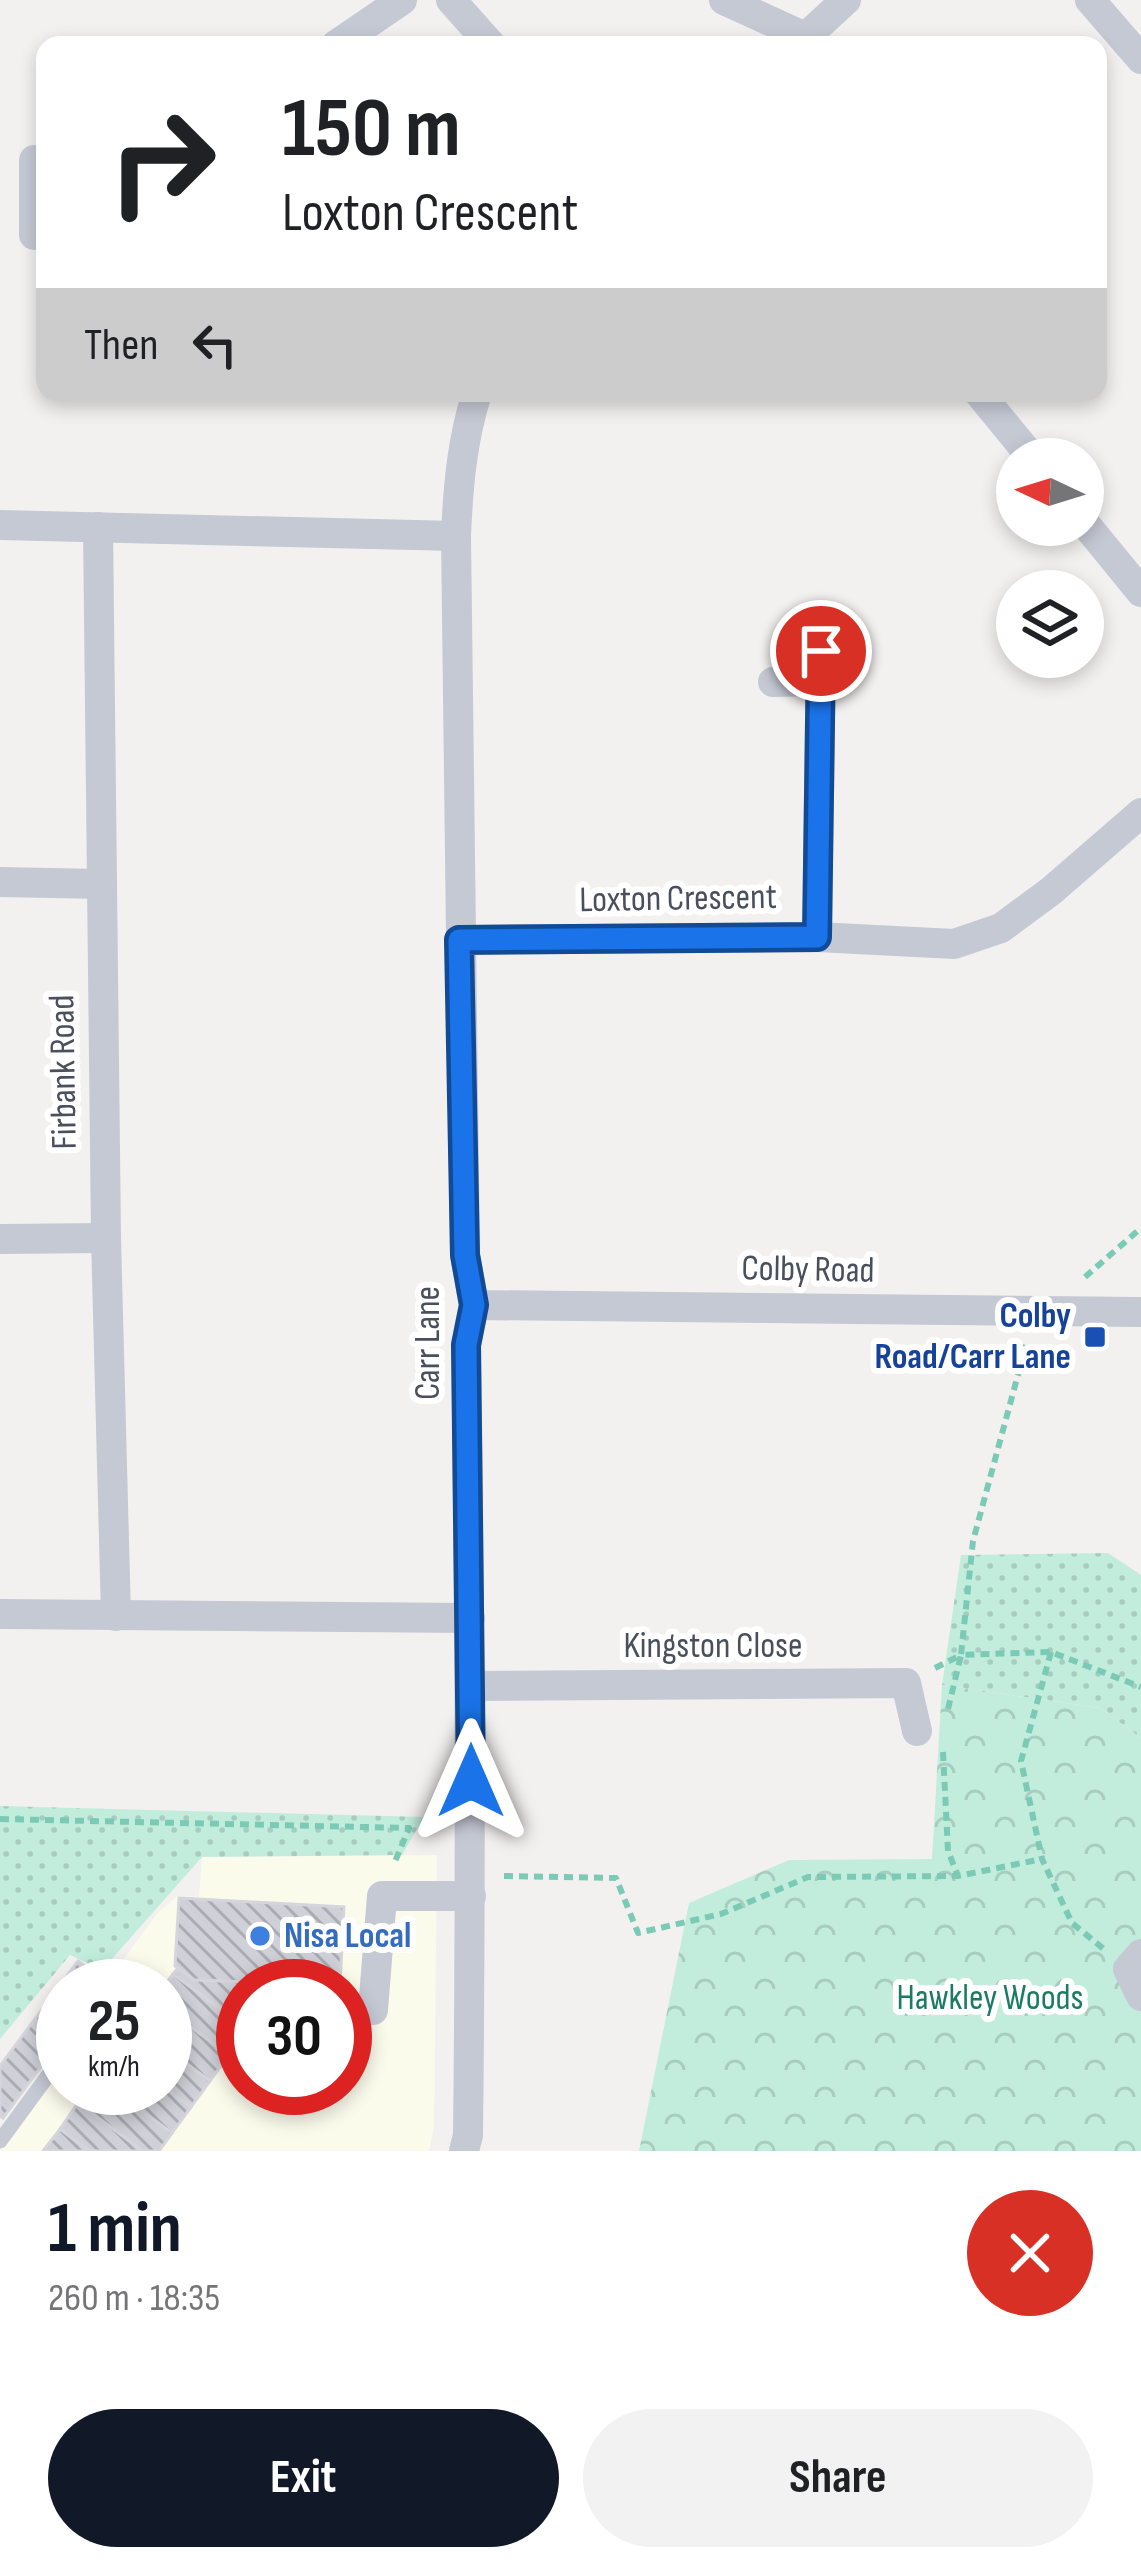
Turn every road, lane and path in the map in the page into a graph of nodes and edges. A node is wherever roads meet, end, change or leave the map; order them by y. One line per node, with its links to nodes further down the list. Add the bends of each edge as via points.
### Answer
1 (402, 0): 6 (street)
2 (451, 0): 7 (street)
3 (724, 0): 8 (street)
4 (846, 0): 9 (street)
5 (1090, 0): 10 (street)
6 (349, 36)
7 (482, 36)
8 (792, 36)
9 (806, 36)
10 (1141, 59)
11 (34, 160): 12 (street)
12 (36, 174)
13 (36, 219): 14 (street)
14 (34, 235)
15 (474, 402): 20 (street, Carr Lane)
16 (986, 402): 17 (street)
17 (1016, 438)
18 (0, 525): 19 (street)
19 (98, 527): 20 (street); 26 (street, Firbank Road)
20 (456, 536): 28 (street, Carr Lane)
21 (1103, 546): 22 (street)
22 (1141, 592)
23 (773, 682): 27 (street, via 821,666)
24 (1141, 813): 27 (street, Loxton Crescent, via 1001,928 953,944)
25 (0, 882): 26 (street)
26 (100, 884): 30 (street, Firbank Road)
27 (817, 937): 28 (street, Loxton Crescent)
28 (459, 940): 32 (street, Carr Lane, via 465,1255)
29 (1141, 1228): 33 (path)
30 (106, 1238): 31 (street); 36 (street, Firbank Road)
31 (0, 1239)
32 (474, 1305): 33 (street, Colby Road); 37 (street, Carr Lane, via 466,1345)
33 (1046, 1311): 34 (street, Colby Road); 39 (path, via 1024,1348 973,1541)
34 (1141, 1312)
35 (0, 1614): 36 (street)
36 (116, 1616): 37 (street)
37 (470, 1618): 40 (street, Carr Lane)
38 (1051, 1652): 39 (path); 41 (path); 45 (path, via 1021,1760)
39 (961, 1655): 42 (path)
40 (472, 1686): 43 (street, Kingston Close, via 906,1683); 47 (street, Carr Lane)
41 (1141, 1687)
42 (947, 1713)
43 (929, 1731): 46 (path)
44 (0, 1819): 48 (path, via 409,1828)
45 (1042, 1859): 46 (path); 49 (path, via 1072,1923)
46 (958, 1876): 47 (path, via 808,1877 721,1914 638,1933 616,1878)
47 (471, 1886): 48 (street); 53 (street, Carr Lane)
48 (382, 1895): 50 (street)
49 (1136, 1973)
50 (373, 2009)
51 (36, 2092): 52 (lane)
52 (0, 2141)
53 (464, 2151)

